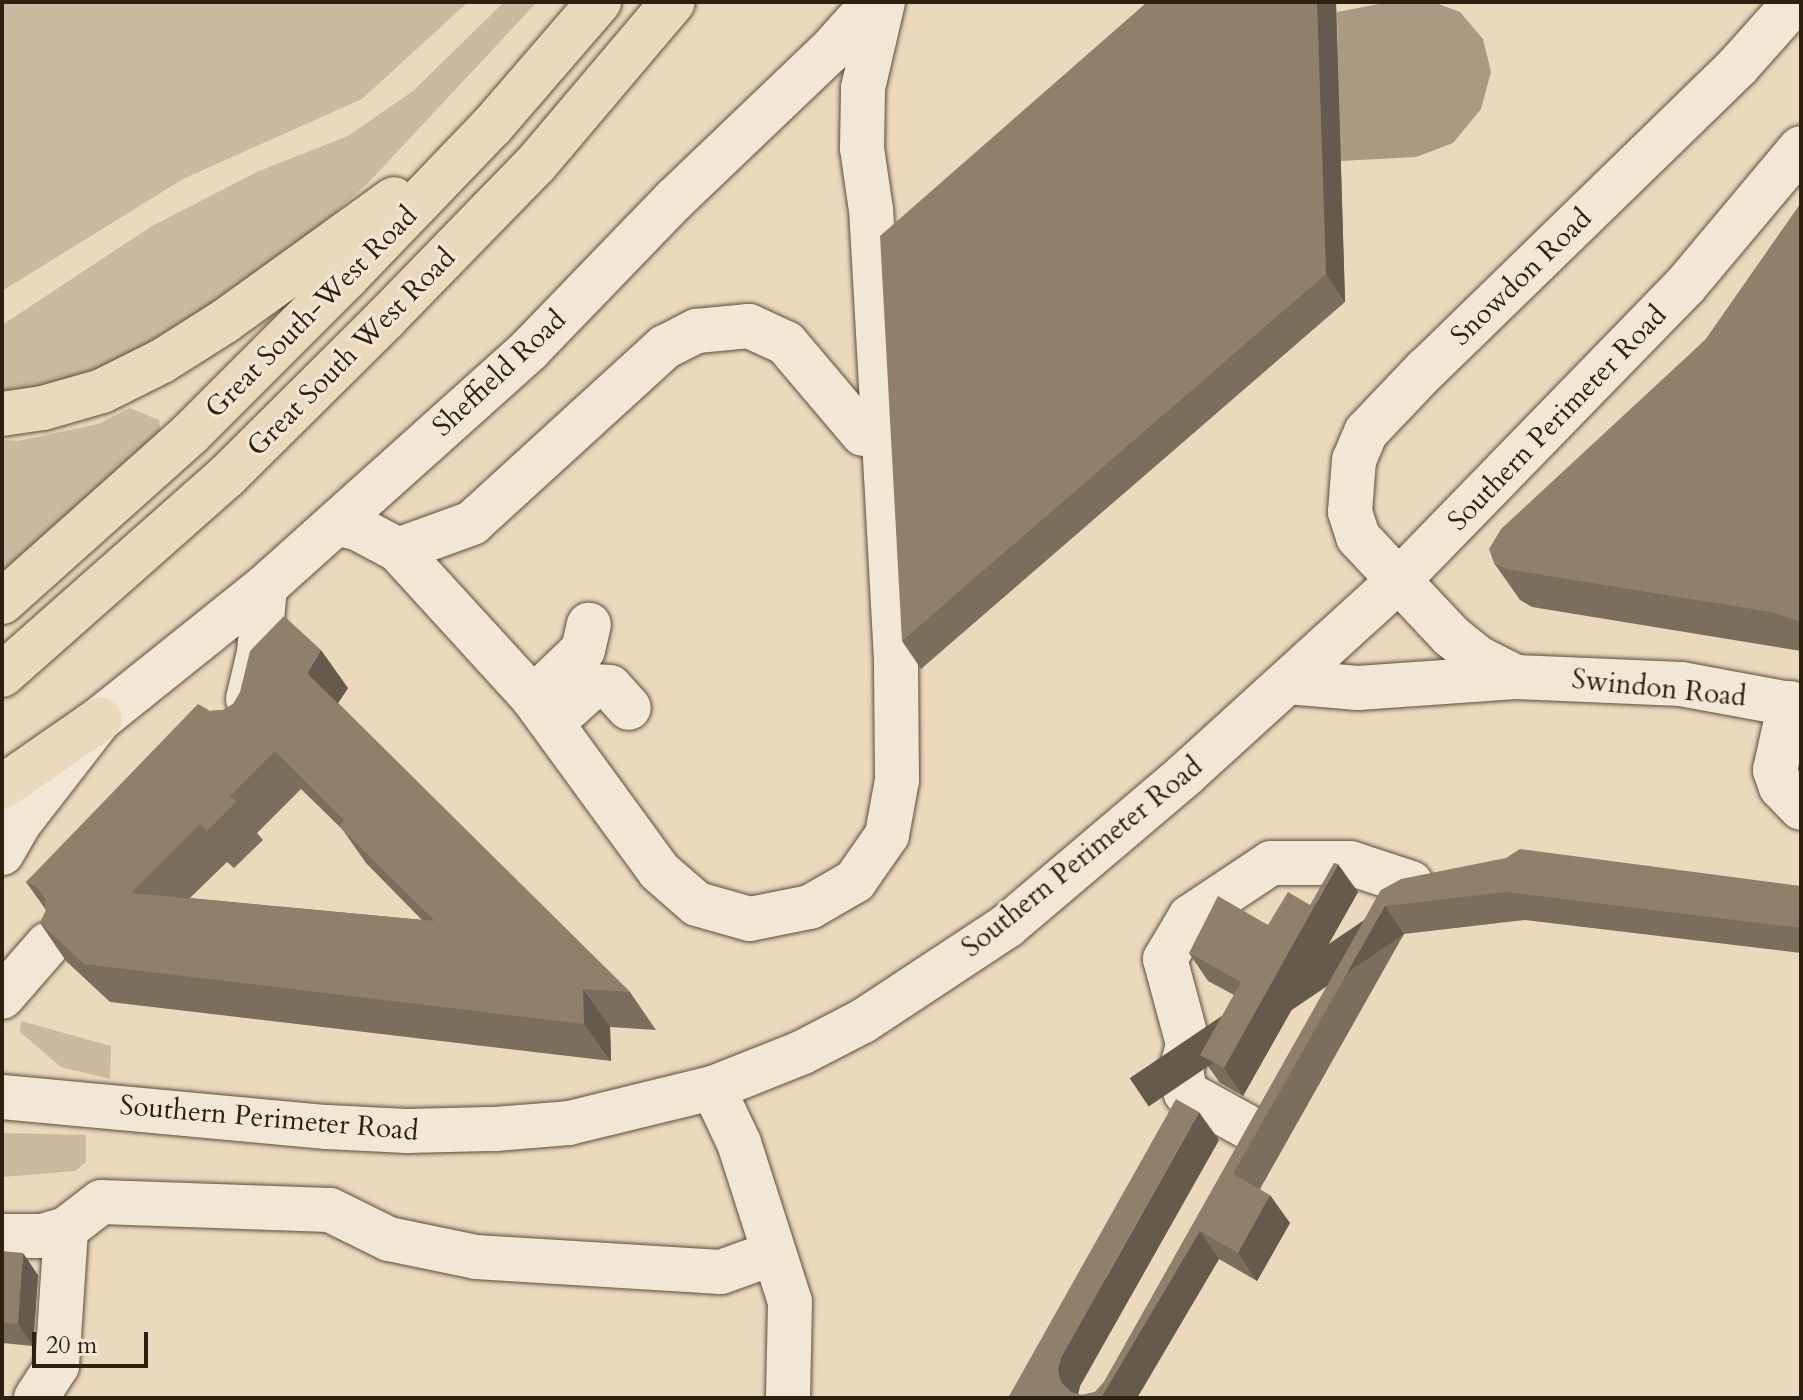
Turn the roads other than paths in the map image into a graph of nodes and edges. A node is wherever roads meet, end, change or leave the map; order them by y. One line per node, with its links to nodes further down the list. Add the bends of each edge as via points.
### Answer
1 (599, 2): 6 (highway, Great South-West Road)
2 (673, 2): 16 (highway, Great South West Road, via 536,164 386,318 227,476)
3 (874, 2): 10 (street, Sheffield Road, via 530,349)
4 (883, 2): 21 (street, via 863,88 862,148 871,210 896,660 897,780 887,835 855,881 810,907 750,919 697,904 659,871)
5 (1795, 2): 12 (street, Snowdon Road, via 1738,66 1366,432 1354,460 1350,512 1358,537)
6 (492, 126): 8 (highway, via 162,361 102,391); 14 (highway, Great South-West Road, via 190,434)
7 (1801, 148): 12 (street, Southern Perimeter Road, via 1685,286)
8 (2, 414)
9 (863, 434): 11 (street, via 786,343 749,326 697,331 665,347 472,523)
10 (337, 524): 11 (street, via 357,528); 13 (street, Sheffield Road)
11 (398, 550): 21 (street)
12 (1398, 581): 17 (street, Swindon Road, via 1478,658); 18 (street, Southern Perimeter Road)
13 (265, 587): 22 (street, Sheffield Road); 23 (street, via 259,653)
14 (2, 602)
15 (589, 625): 21 (street, via 583,650)
16 (2, 675)
17 (1516, 677): 18 (street, Swindon Road, via 1358,688); 19 (street, Swindon Road, via 1681,684)
18 (1288, 682): 30 (street, Southern Perimeter Road, via 1007,926 863,1021)
19 (1796, 705): 25 (street, via 1775,770 1781,787)
20 (629, 708): 21 (street, via 610,687 593,686)
21 (543, 711)
22 (100, 719): 24 (highway); 26 (street, Sheffield Road)
23 (242, 724)
24 (2, 787)
25 (1801, 808)
26 (2, 853)
27 (1374, 913): 33 (street, via 1382,900 1431,879 1350,863 1271,863 1190,917 1165,959 1188,1044 1181,1071 1186,1093)
28 (48, 944): 29 (street)
29 (2, 997)
30 (713, 1088): 32 (street, Southern Perimeter Road, via 569,1123 407,1131); 37 (street, via 739,1143)
31 (1275, 1090): 33 (street)
32 (2, 1097)
33 (1253, 1130): 34 (street)
34 (1230, 1170)
35 (66, 1229): 36 (street, via 42,1236); 37 (street, via 101,1202 314,1209 330,1210 389,1239 476,1257 721,1272); 38 (street, via 57,1366)
36 (2, 1236)
37 (771, 1254): 39 (street, via 790,1302)
38 (36, 1398)
39 (788, 1398)

